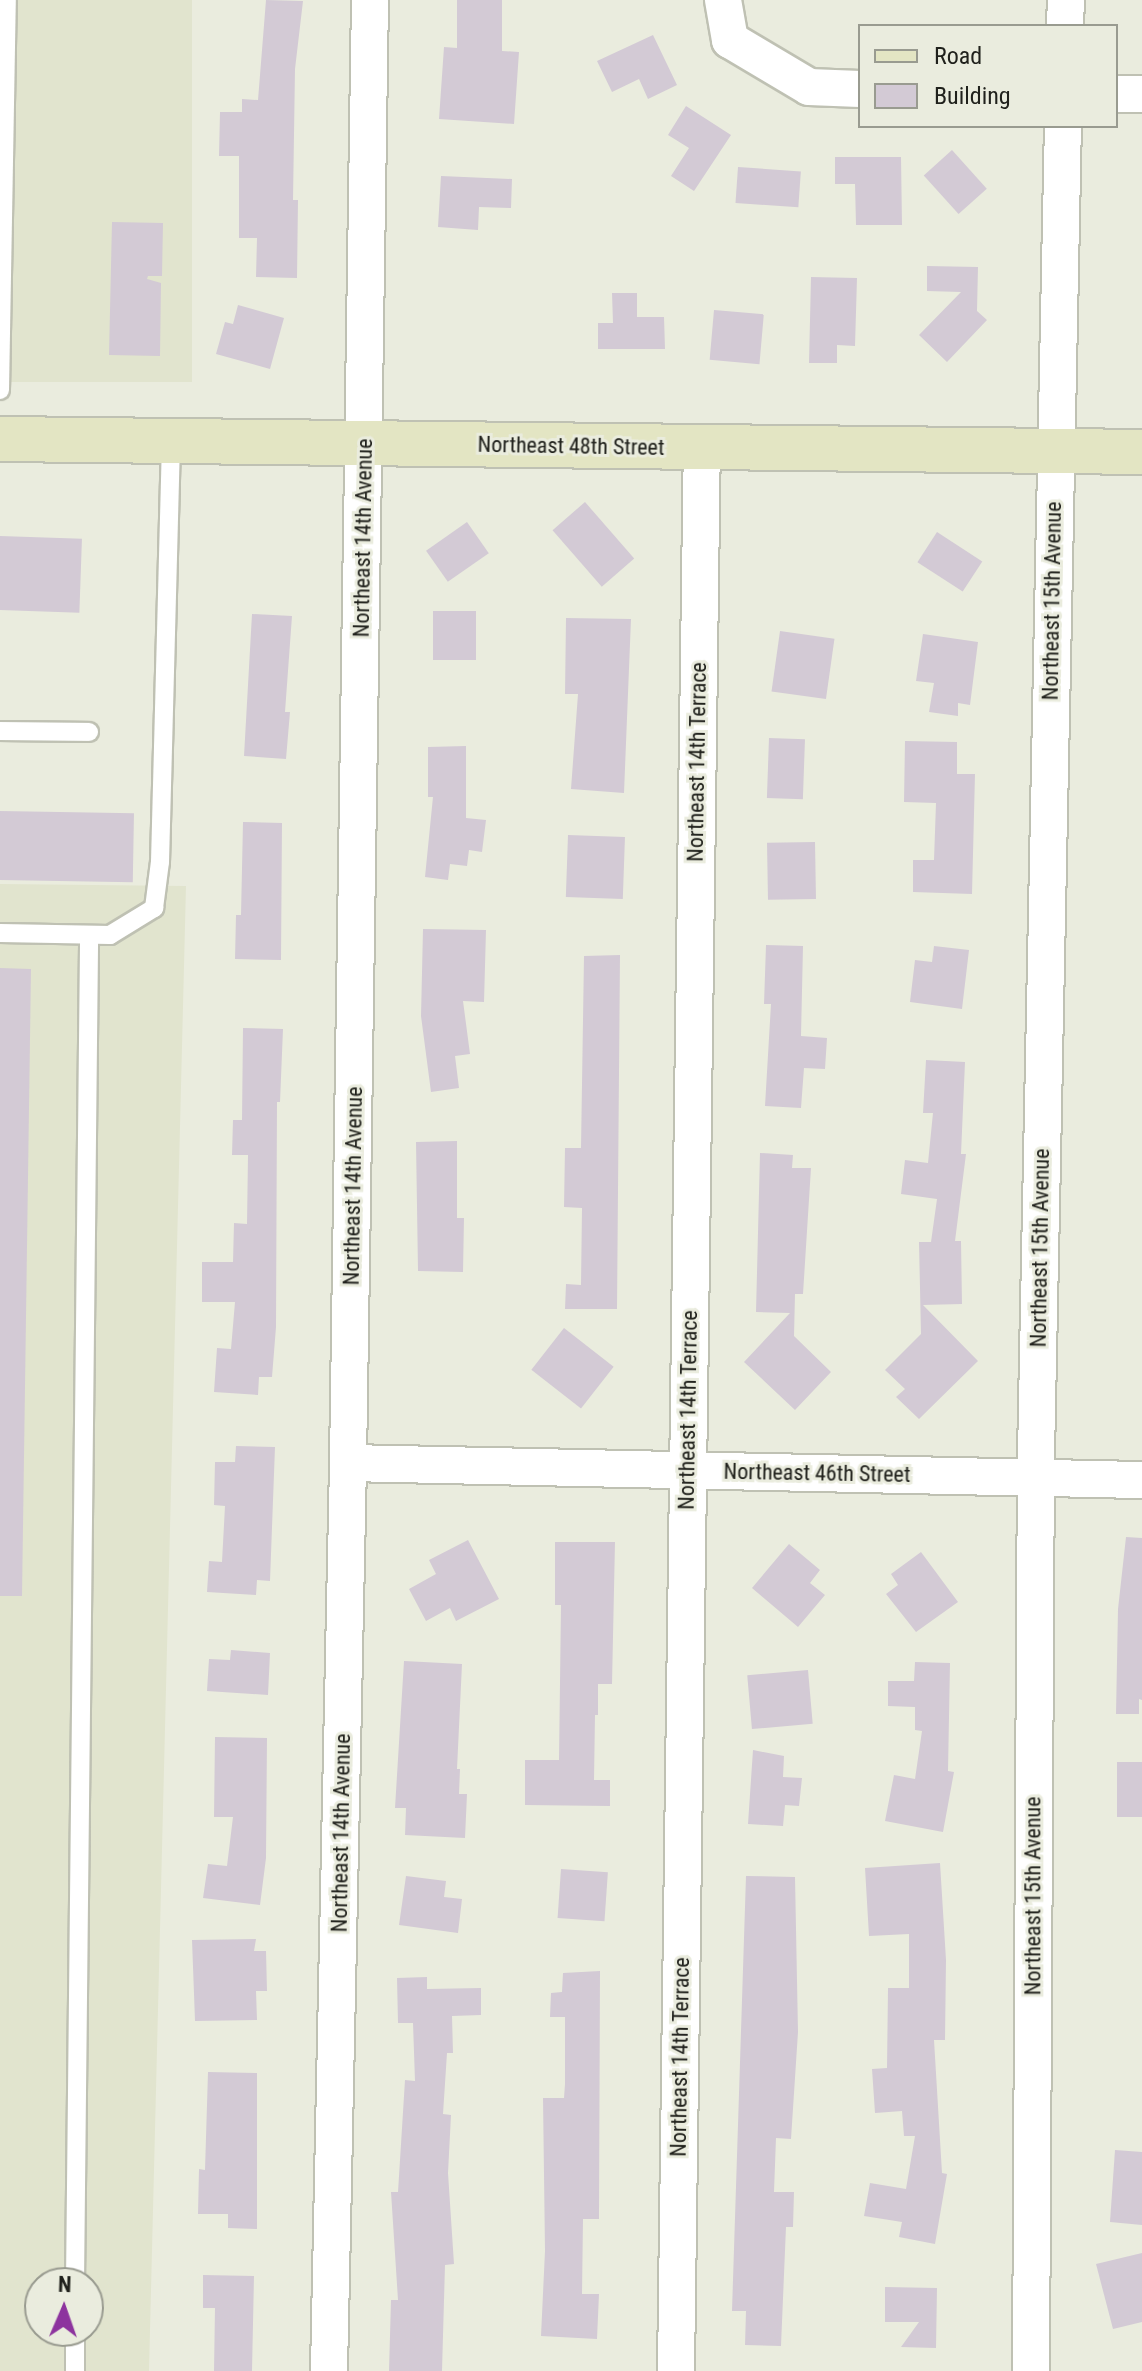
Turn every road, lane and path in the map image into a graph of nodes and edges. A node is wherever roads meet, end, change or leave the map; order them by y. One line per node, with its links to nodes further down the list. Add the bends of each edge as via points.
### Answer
1 (7, 0): 10 (lane)
2 (370, 0): 14 (street, Northeast 14th Avenue)
3 (723, 0): 6 (street, via 730,40 809,87)
4 (1066, 0): 5 (street)
5 (1065, 24)
6 (858, 89)
7 (1118, 94): 8 (street)
8 (1142, 94)
9 (1063, 128): 16 (street, Northeast 15th Avenue)
10 (0, 331): 11 (lane)
11 (0, 390)
12 (0, 439): 13 (street, Northeast 48th Street)
13 (171, 441): 14 (street, Northeast 48th Street); 21 (lane, via 160,862 154,908 110,935)
14 (365, 443): 15 (street, Northeast 48th Street); 22 (street, Northeast 14th Avenue)
15 (702, 448): 16 (street, Northeast 48th Street); 23 (street, Northeast 14th Terrace)
16 (1055, 451): 17 (street, Northeast 48th Street); 24 (street, Northeast 15th Avenue)
17 (1142, 452)
18 (0, 731): 19 (lane)
19 (89, 732)
20 (0, 933): 21 (lane)
21 (89, 935): 26 (lane)
22 (348, 1463): 23 (street, Northeast 46th Street); 29 (street, Northeast 14th Avenue)
23 (687, 1471): 24 (street, Northeast 46th Street); 30 (street, Northeast 14th Terrace)
24 (1036, 1476): 25 (street, Northeast 46th Street); 31 (street, Northeast 15th Avenue)
25 (1142, 1480)
26 (75, 2267)
27 (75, 2347): 28 (lane)
28 (75, 2371)
29 (329, 2371)
30 (676, 2371)
31 (1031, 2371)

